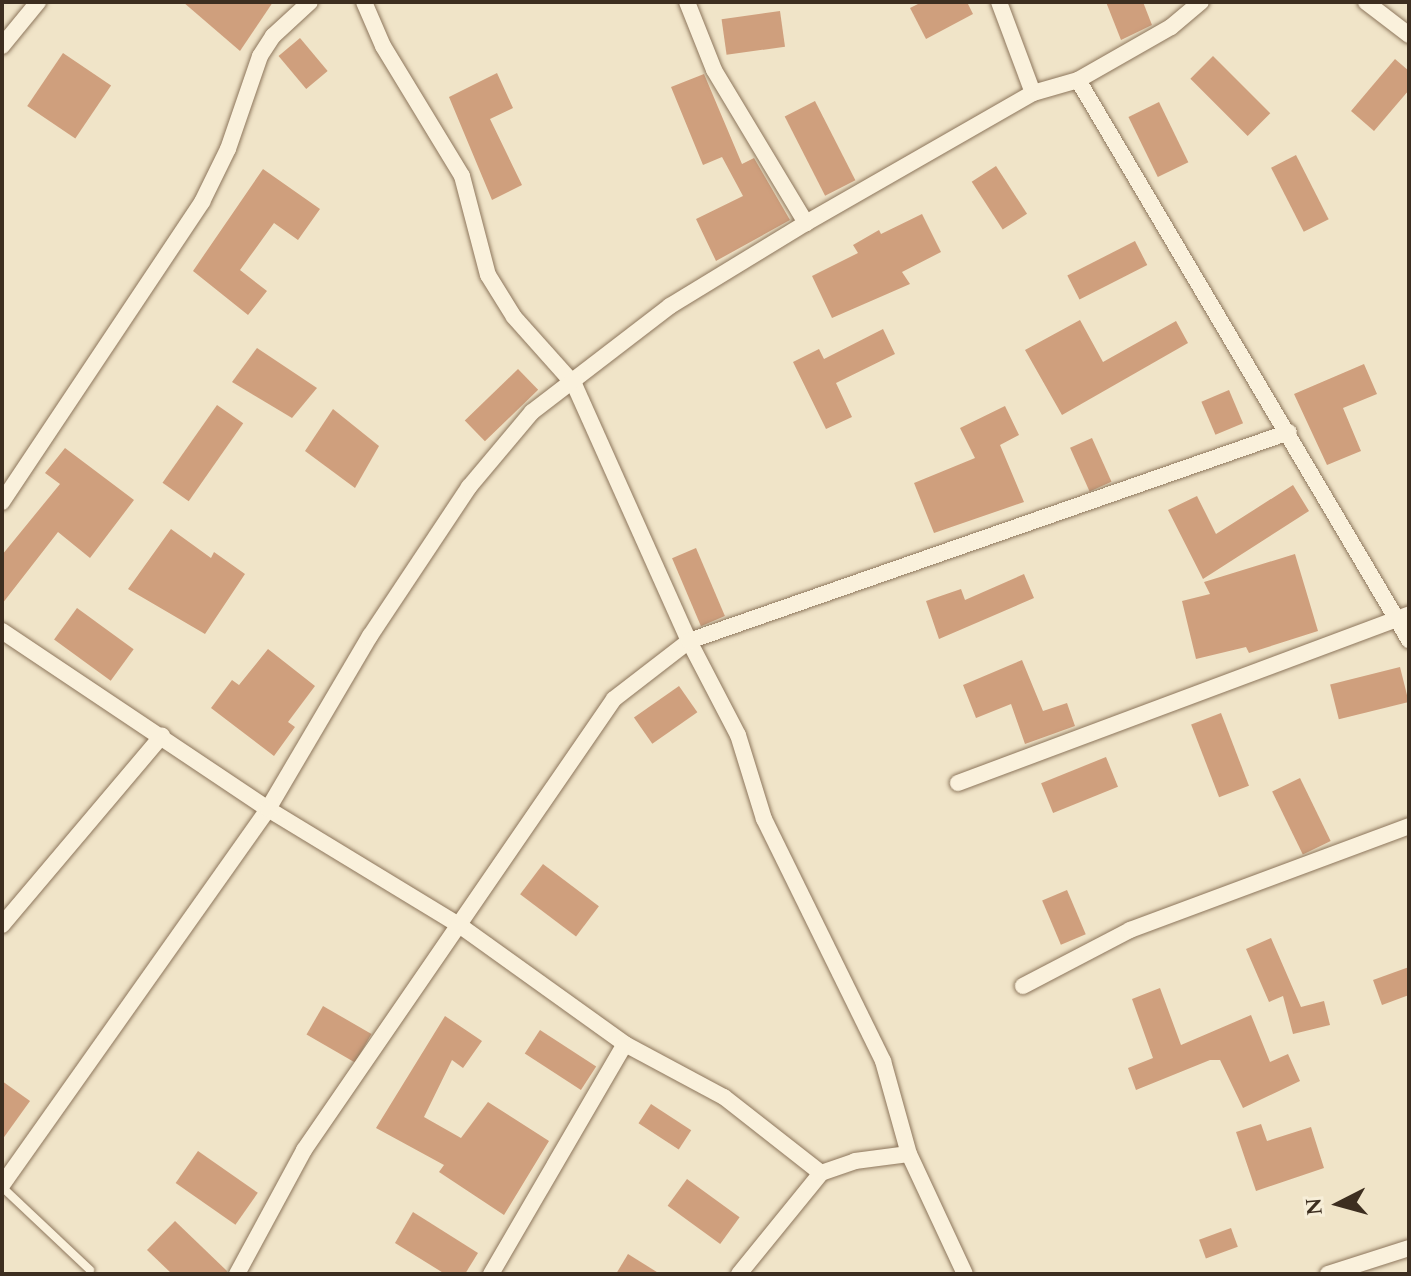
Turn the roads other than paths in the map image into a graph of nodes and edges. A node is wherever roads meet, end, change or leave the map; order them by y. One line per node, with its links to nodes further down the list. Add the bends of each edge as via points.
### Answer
1 (38, 2): 9 (street)
2 (310, 2): 15 (street, via 273,36 260,56 228,149 202,202)
3 (364, 2): 13 (street, via 383,46 462,176 488,275 514,317)
4 (687, 2): 12 (street, via 714,70)
5 (999, 2): 11 (street)
6 (1201, 2): 10 (street, via 1171,27)
7 (1366, 2): 8 (street)
8 (1409, 35)
9 (2, 46)
10 (1078, 80): 11 (street); 14 (street)
11 (1033, 93): 12 (street)
12 (806, 223): 13 (street, via 670,306)
13 (574, 384): 19 (street); 22 (street, via 532,412 469,487 370,636)
14 (1289, 432): 16 (street); 19 (street)
15 (2, 502)
16 (1403, 617): 18 (street); 21 (street)
17 (2, 631): 20 (street)
18 (1409, 640)
19 (689, 641): 25 (street, via 614,699); 28 (street, via 738,735 764,819 883,1061)
20 (162, 736): 22 (street); 24 (street)
21 (958, 783)
22 (268, 809): 25 (street); 30 (street)
23 (1409, 826): 26 (street, via 1130,930)
24 (2, 925)
25 (459, 925): 27 (street); 33 (street, via 304,1150)
26 (1023, 986)
27 (625, 1044): 29 (street, via 724,1097); 34 (street)
28 (909, 1154): 29 (street, via 855,1161); 36 (street)
29 (821, 1173): 35 (street)
30 (2, 1186): 32 (lane)
31 (1409, 1248): 37 (street)
32 (90, 1270)
33 (237, 1274)
34 (491, 1274)
35 (739, 1274)
36 (965, 1274)
37 (1328, 1274)

